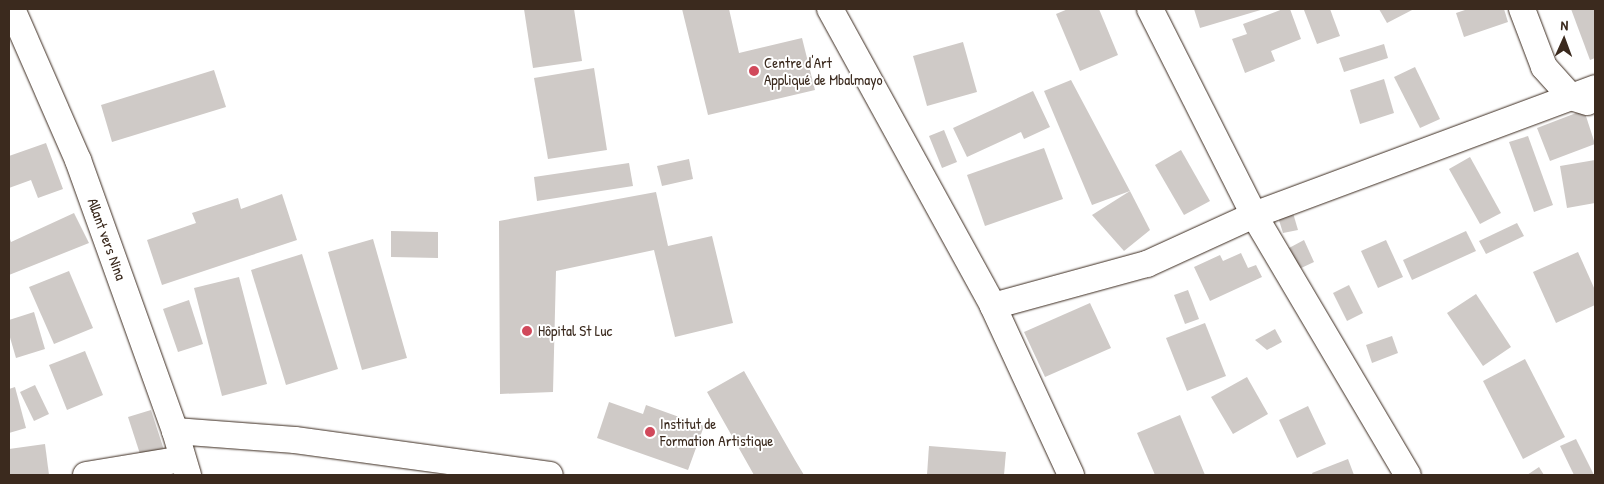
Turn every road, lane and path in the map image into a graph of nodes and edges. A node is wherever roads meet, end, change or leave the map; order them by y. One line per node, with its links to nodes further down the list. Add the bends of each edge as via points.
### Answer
1 (12, 9): 8 (street, Allant vers Nina, via 78,160)
2 (830, 9): 7 (street)
3 (1150, 9): 6 (street)
4 (1522, 9): 5 (street, via 1544,67)
5 (1587, 97): 6 (street)
6 (1254, 215): 7 (street, via 1147,264); 13 (street)
7 (993, 306): 12 (street)
8 (175, 431): 9 (street, Allant vers Nina); 11 (street, via 294,440)
9 (186, 467): 10 (street)
10 (86, 475)
11 (550, 475)
12 (1071, 475)
13 (1408, 475)

